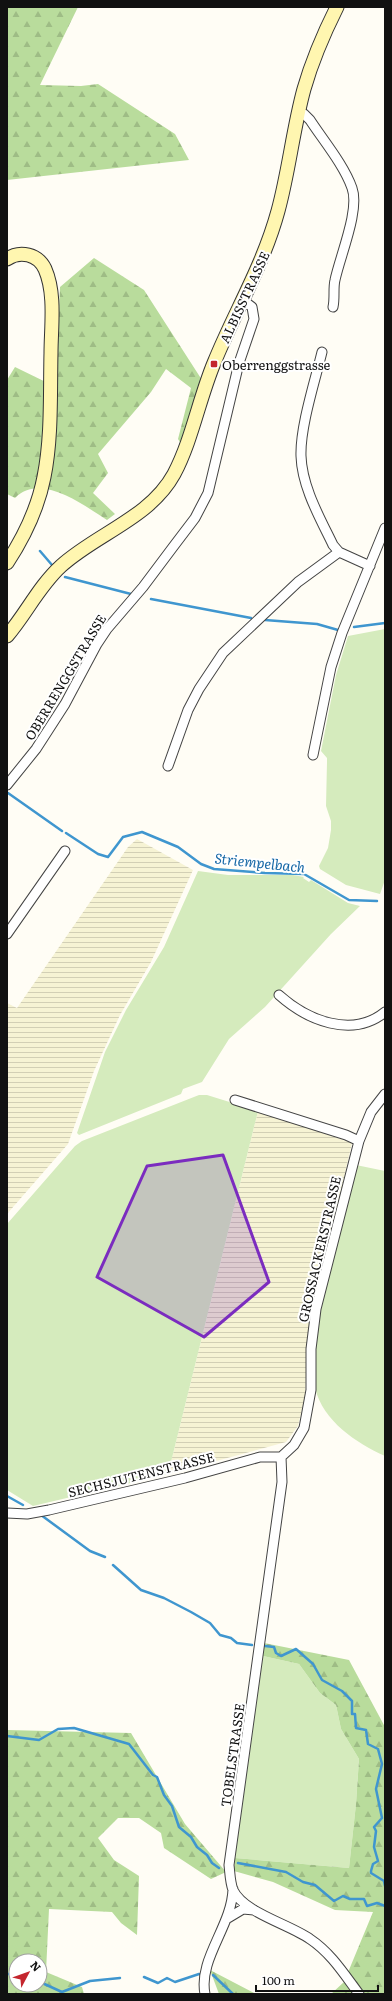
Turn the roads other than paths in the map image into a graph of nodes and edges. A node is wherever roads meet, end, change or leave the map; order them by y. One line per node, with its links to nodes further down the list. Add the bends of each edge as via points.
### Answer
1 (337, 7): 2 (main road, ALBISSTRASSE, via 313,63)
2 (298, 113): 4 (main road, ALBISSTRASSE, via 278,211); 5 (street, via 304,114 310,120 342,169 352,187 354,198 348,233 334,281)
3 (7, 259): 9 (main road, via 24,254 36,258 41,263 49,282 51,313 50,433 44,479 30,521)
4 (244, 301): 11 (main road, ALBISSTRASSE, via 214,364 186,445 168,484 147,506 58,569); 14 (street, OBERRENGGSTRASSE, via 252,307 254,319 239,363 208,493 195,518 143,587 107,629 76,686 36,750)
5 (333, 307)
6 (322, 352): 8 (street, via 302,436 301,457 311,496 333,545)
7 (385, 528): 10 (street)
8 (339, 552): 10 (street); 13 (street, via 298,582 223,653 188,710)
9 (7, 563)
10 (370, 566): 12 (street, via 342,633 331,668)
11 (7, 636)
12 (313, 755)
13 (168, 766)
14 (7, 785)
15 (65, 851): 16 (street)
16 (7, 934)
17 (279, 995): 18 (street, via 296,1010 342,1025 366,1023)
18 (385, 1012)
19 (385, 1094): 21 (street, GROSSACKERSTRASSE, via 371,1112)
20 (235, 1100): 21 (street)
21 (358, 1141): 22 (street, GROSSACKERSTRASSE, via 316,1309 311,1349 310,1396 304,1428 294,1445)
22 (281, 1457): 23 (street, SECHSJUTENSTRASSE, via 260,1457 185,1478 49,1510 27,1514); 24 (street, TOBELSTRASSE, via 282,1482 229,1865)
23 (7, 1512)
24 (233, 1889): 25 (street, via 238,1898); 26 (street)
25 (254, 1910): 26 (street, via 243,1909); 28 (street, via 310,1939 330,1955)
26 (228, 1918): 27 (street, via 205,1970)
27 (205, 1994)
28 (359, 1994)

